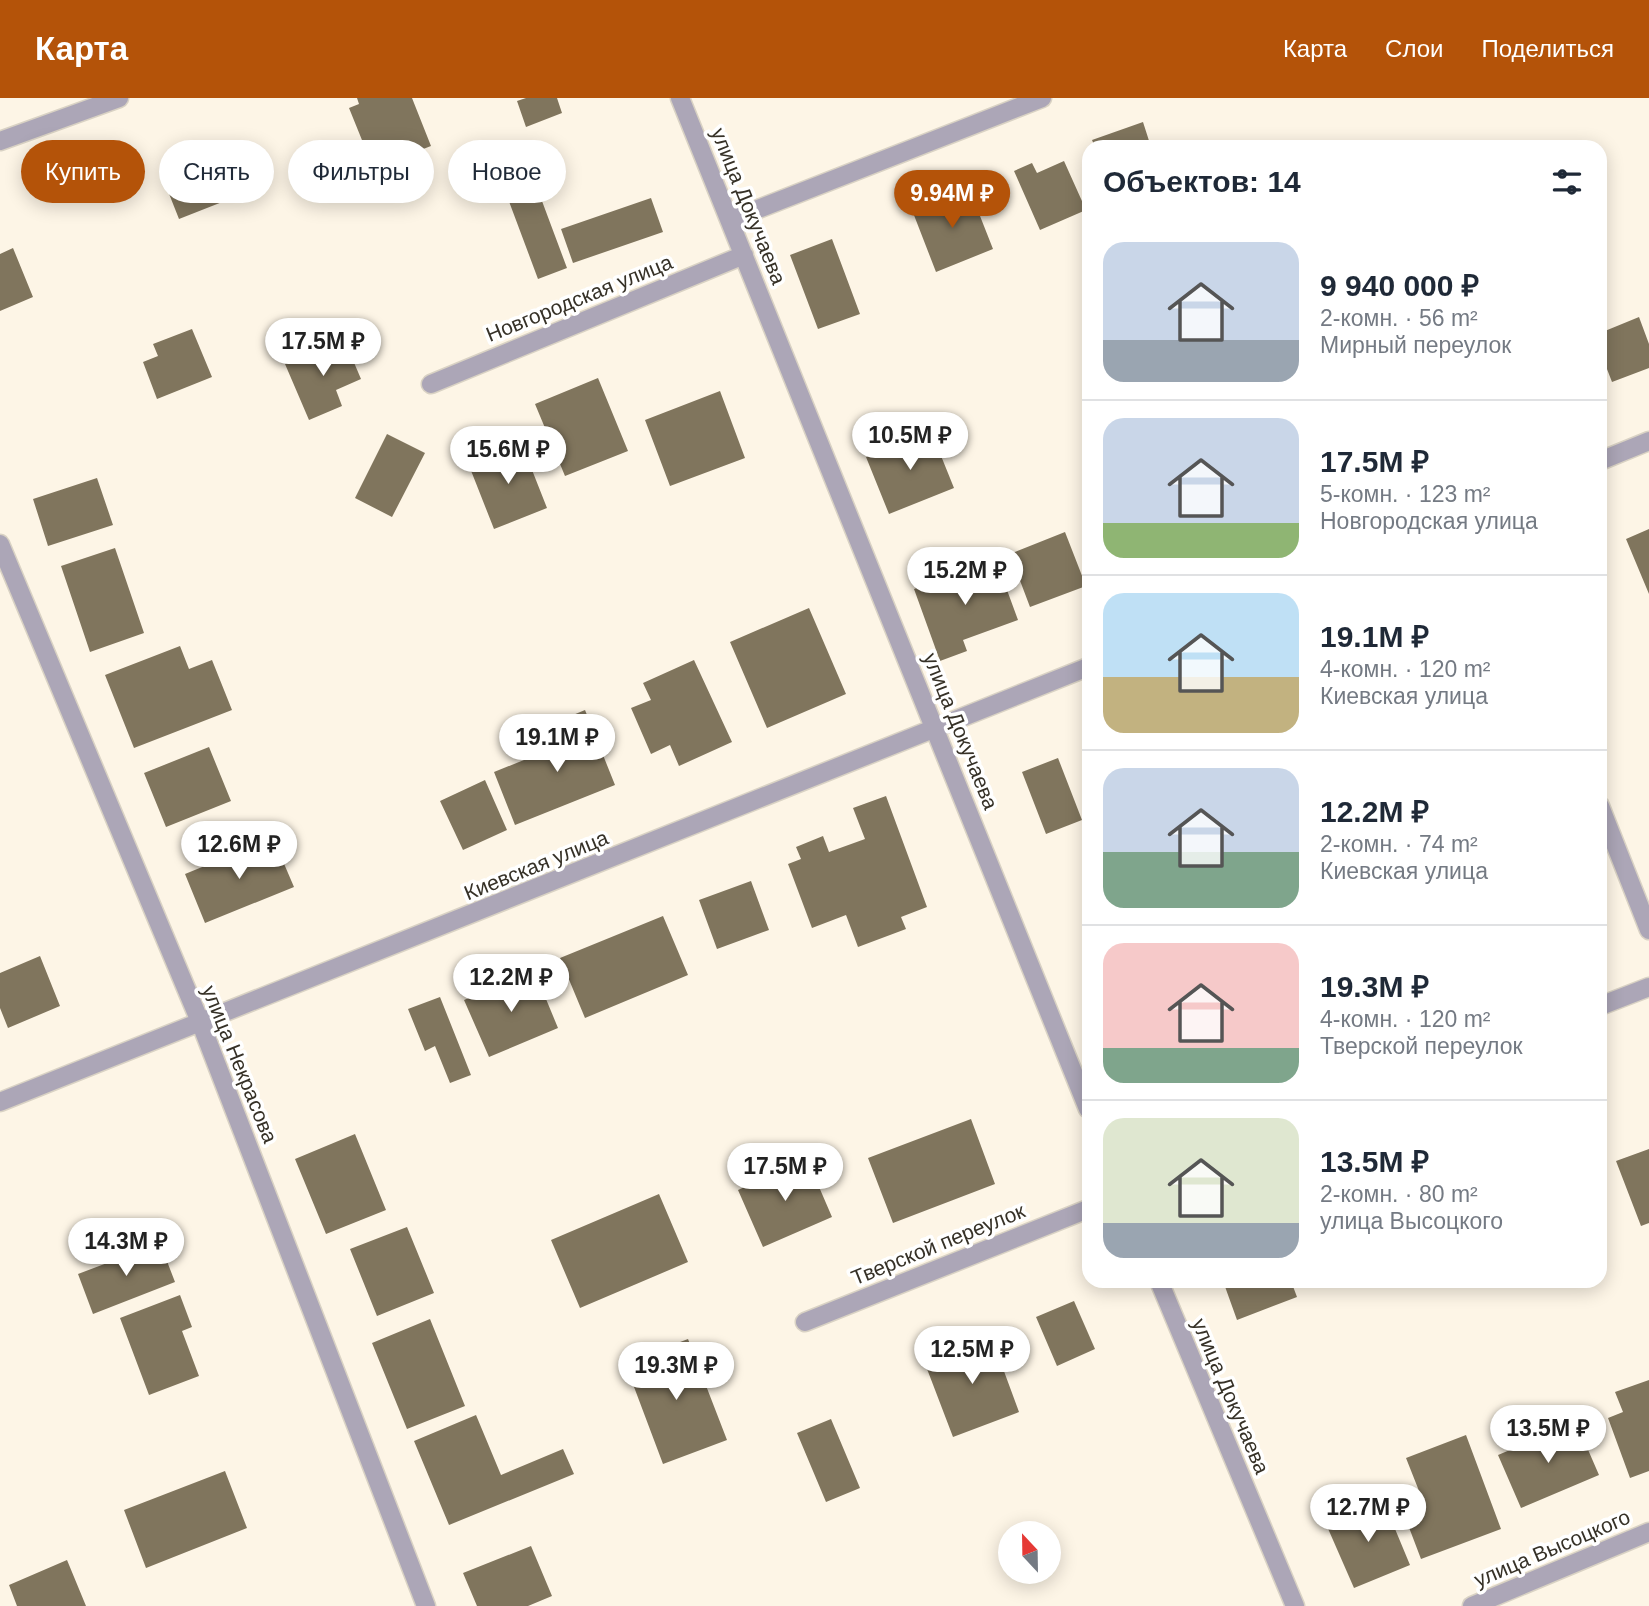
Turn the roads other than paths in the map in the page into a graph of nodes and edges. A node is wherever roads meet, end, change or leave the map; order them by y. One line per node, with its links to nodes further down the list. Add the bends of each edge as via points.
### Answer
1 (119, 98): 4 (street)
2 (680, 98): 5 (street, улица Докучаева)
3 (1042, 98): 5 (street)
4 (0, 141)
5 (730, 220): 6 (street, улица Докучаева)
6 (744, 255): 7 (street, Новгородская улица); 12 (street, улица Докучаева)
7 (431, 384)
8 (1649, 441): 9 (street)
9 (1607, 458)
10 (0, 544): 17 (street, улица Некрасова)
11 (1082, 669): 12 (street, Киевская улица)
12 (936, 729): 17 (street, Киевская улица); 18 (street, улица Докучаева)
13 (1607, 824): 14 (street)
14 (1649, 930)
15 (1649, 987): 16 (street)
16 (1607, 1003)
17 (201, 1024): 19 (street, Киевская улица); 24 (street, улица Некрасова)
18 (1082, 1095)
19 (0, 1102)
20 (1082, 1211): 22 (street, Тверской переулок)
21 (1162, 1288): 25 (street, улица Докучаева)
22 (805, 1322)
23 (1649, 1532): 26 (street, улица Высоцкого)
24 (426, 1606)
25 (1295, 1606)
26 (1472, 1606)

